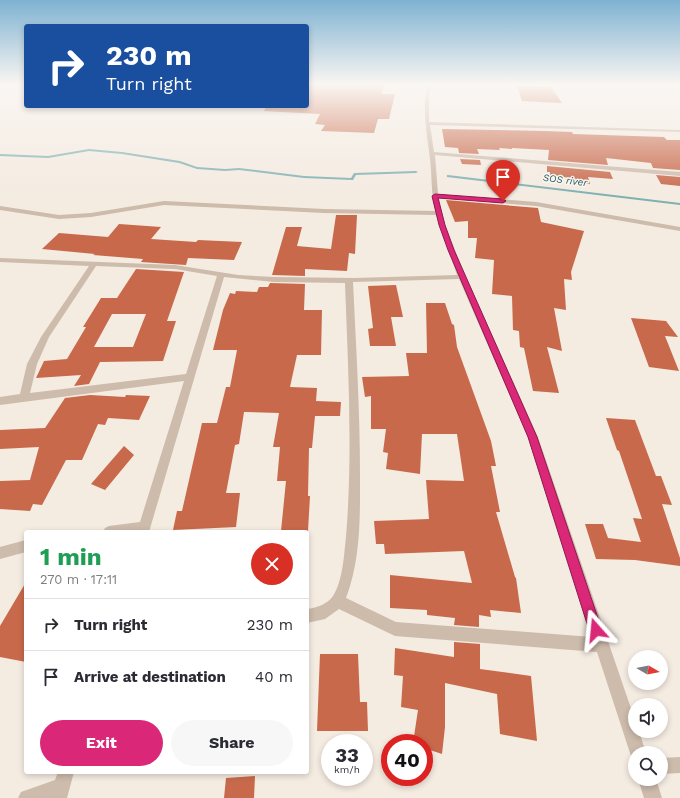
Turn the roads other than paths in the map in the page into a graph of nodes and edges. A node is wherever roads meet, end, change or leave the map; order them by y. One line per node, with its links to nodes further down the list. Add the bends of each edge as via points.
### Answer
1 (427, 123): 2 (street); 3 (street)
2 (680, 131)
3 (432, 153): 4 (street); 5 (street)
4 (680, 174)
5 (435, 196): 7 (street); 8 (street, via 536,204)
6 (0, 208): 7 (street, via 66,217 92,215 142,204 164,203 324,211)
7 (438, 213): 12 (street)
8 (680, 229)
9 (0, 260): 10 (street)
10 (93, 265): 11 (street, via 199,270); 15 (street, via 45,337 32,364)
11 (221, 276): 13 (street, via 311,281); 14 (street)
12 (462, 277): 13 (street); 23 (street, via 532,437)
13 (349, 280): 21 (street, via 354,514 347,577)
14 (189, 377): 15 (street); 17 (street)
15 (24, 397): 16 (street)
16 (0, 402)
17 (143, 529): 18 (street)
18 (132, 530)
19 (24, 547): 20 (street)
20 (0, 553)
21 (338, 601): 22 (street, via 320,614); 23 (street, via 395,629)
22 (309, 616)
23 (601, 645): 24 (street)
24 (636, 746)
25 (680, 765): 26 (street)
26 (668, 766)
27 (62, 786): 29 (street)
28 (649, 786): 30 (street)
29 (27, 798)
30 (653, 798)

